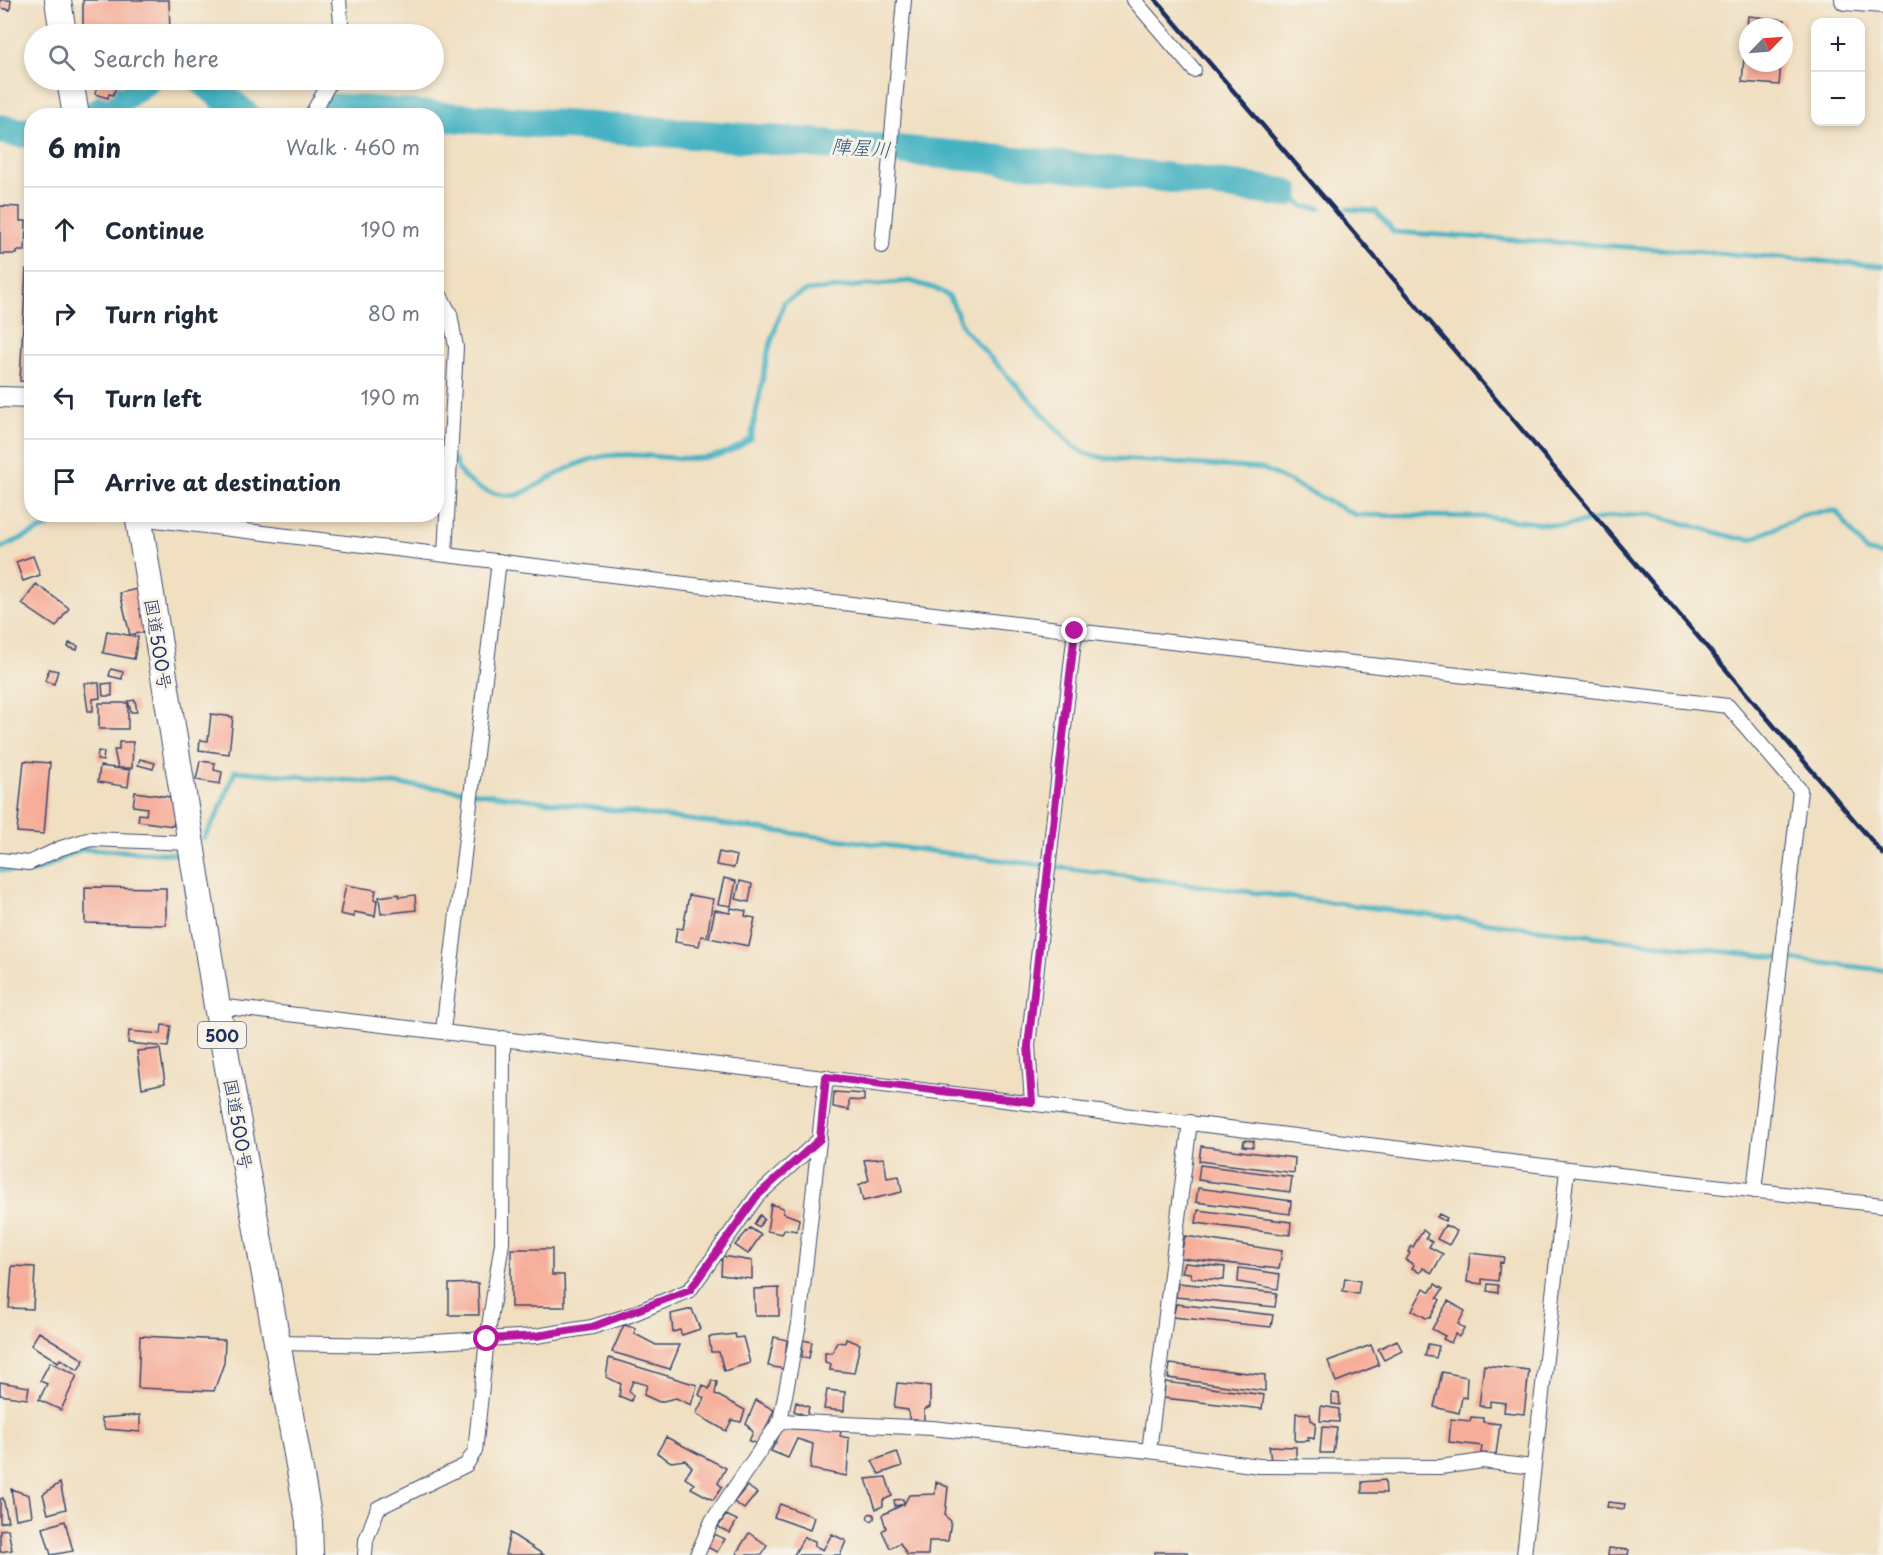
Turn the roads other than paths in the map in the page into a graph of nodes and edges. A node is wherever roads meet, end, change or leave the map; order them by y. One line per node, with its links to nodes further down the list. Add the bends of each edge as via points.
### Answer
1 (58, 0): 7 (highway)
2 (339, 0): 8 (street)
3 (904, 0): 14 (street)
4 (1134, 0): 9 (street)
5 (1845, 0): 6 (street)
6 (1883, 3)
7 (62, 24)
8 (341, 24)
9 (1194, 70)
10 (72, 90): 12 (highway)
11 (325, 90): 13 (street)
12 (75, 108)
13 (315, 108)
14 (882, 246)
15 (444, 303): 20 (street, via 456,346)
16 (0, 397): 17 (street)
17 (24, 398)
18 (140, 522): 23 (highway, 国道500号 / 500)
19 (187, 522): 20 (street)
20 (445, 554): 21 (street)
21 (499, 561): 22 (street); 26 (street)
22 (1075, 631): 29 (street, via 1028,1046); 33 (street, via 1728,706 1800,790)
23 (190, 843): 24 (street, via 91,839 29,863); 25 (highway, 国道500号 / 500)
24 (0, 860)
25 (217, 1006): 26 (street); 36 (highway, 国道500号 / 500)
26 (443, 1031): 27 (street)
27 (503, 1038): 28 (street); 35 (street, via 502,1244)
28 (826, 1077): 29 (street); 31 (street)
29 (1032, 1102): 30 (street)
30 (1190, 1122): 32 (street); 38 (street)
31 (820, 1139): 35 (street, via 757,1196 690,1290 592,1327); 37 (street, via 799,1324)
32 (1567, 1170): 33 (street); 39 (street)
33 (1754, 1191): 34 (street)
34 (1883, 1205)
35 (487, 1339): 36 (street, via 384,1346); 41 (street, via 475,1451 466,1465 378,1508 366,1540)
36 (279, 1343): 40 (highway, 国道500号 / 500, via 309,1521)
37 (780, 1421): 38 (street, via 932,1428); 42 (street, via 712,1521)
38 (1149, 1451): 39 (street, via 1259,1466 1440,1467 1483,1461)
39 (1532, 1467): 43 (street)
40 (310, 1555)
41 (365, 1555)
42 (697, 1555)
43 (1524, 1555)

